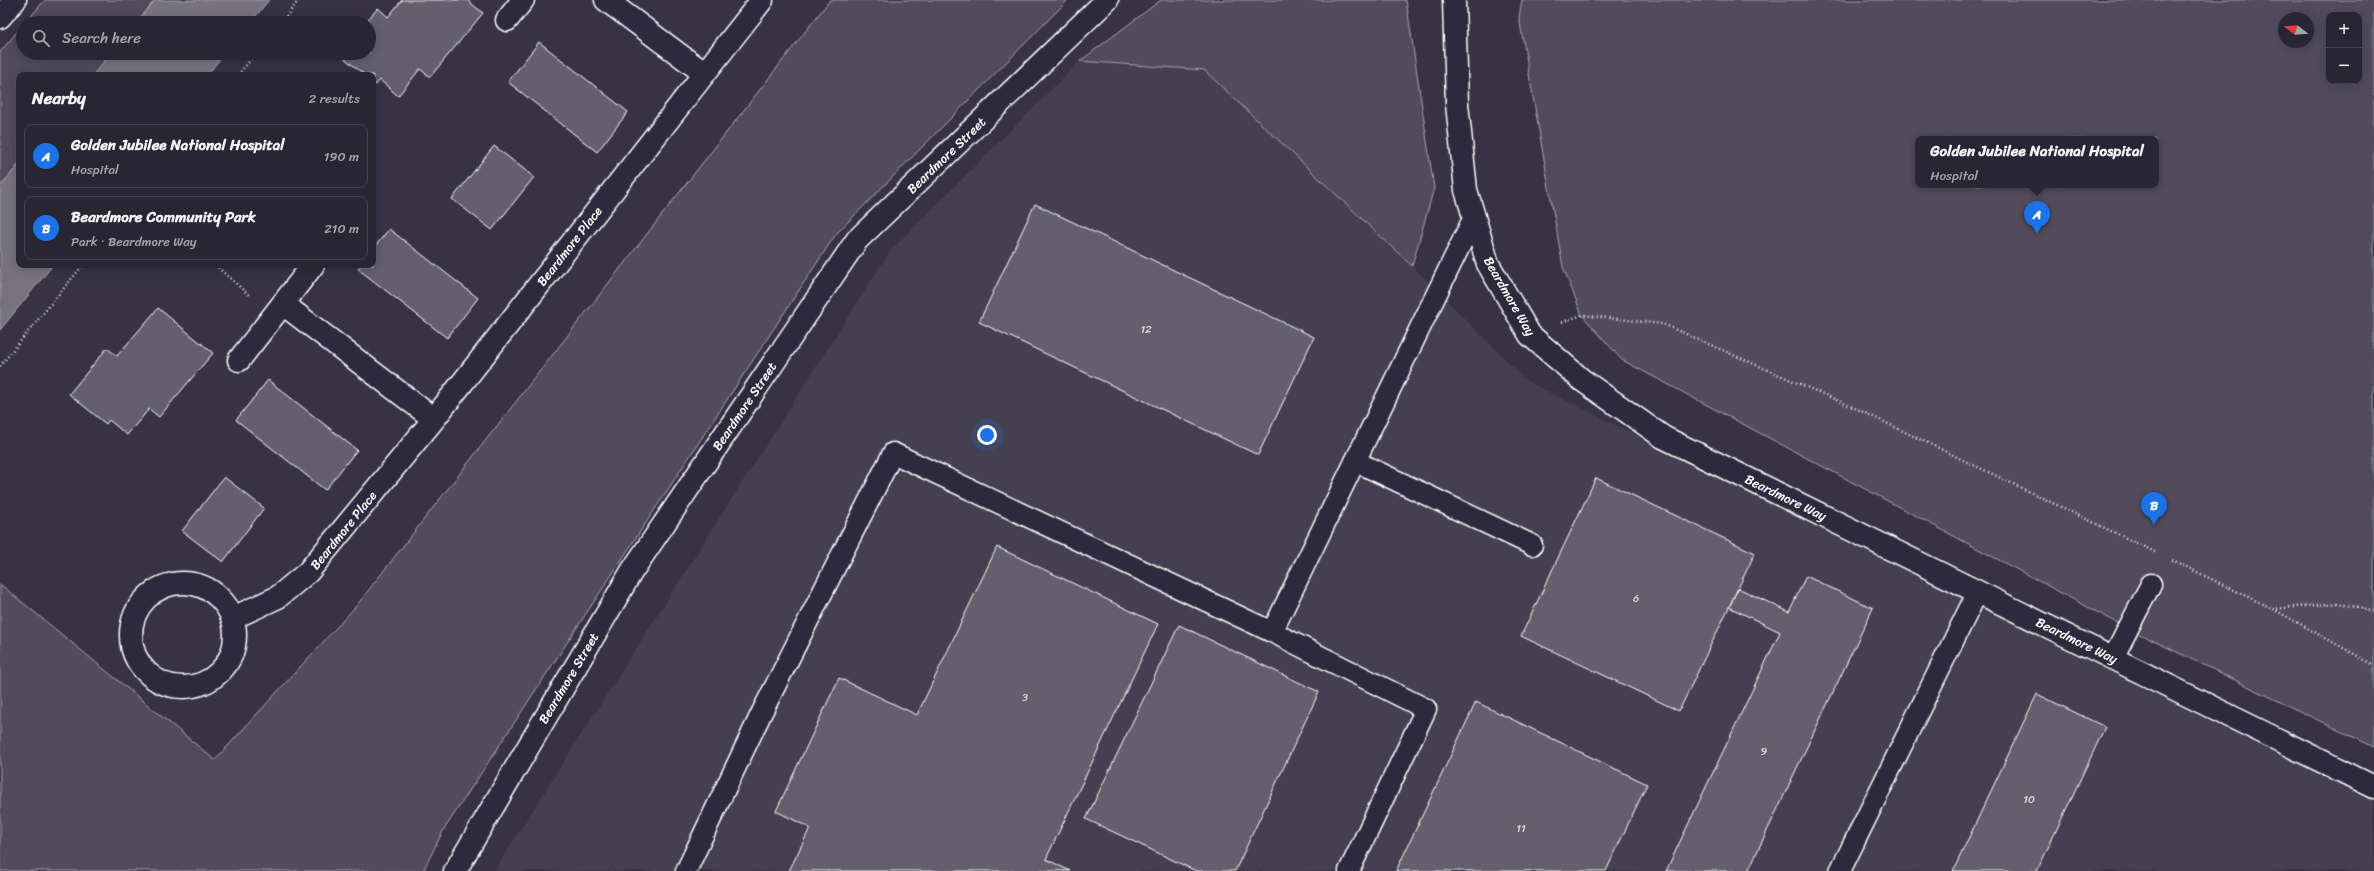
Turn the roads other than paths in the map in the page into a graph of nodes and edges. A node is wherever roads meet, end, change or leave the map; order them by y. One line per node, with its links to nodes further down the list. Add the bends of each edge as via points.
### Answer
1 (15, 0): 7 (street)
2 (523, 0): 8 (street)
3 (606, 0): 9 (street)
4 (762, 0): 9 (street, Beardmore Place)
5 (1107, 0): 23 (street, Beardmore Street, via 858,240 632,571)
6 (1454, 0): 10 (street, Beardmore Way, via 1457,104 1466,190)
7 (0, 18)
8 (507, 20)
9 (704, 72): 14 (street, Beardmore Place)
10 (1474, 217): 15 (lane); 18 (street, Beardmore Way, via 1488,264 1530,334 1582,380 1663,436)
11 (312, 268): 12 (street)
12 (283, 304): 13 (street); 14 (street)
13 (239, 360)
14 (434, 419): 19 (street, Beardmore Place, via 308,572 278,597)
15 (1355, 461): 16 (lane); 20 (lane)
16 (1532, 545)
17 (2151, 584): 21 (lane)
18 (1978, 592): 21 (street, Beardmore Way); 26 (lane)
19 (233, 618): 19 (street, via 236,638 231,658 219,674 202,685 182,688 162,684 146,673 135,656 130,636 134,616 145,599 159,589 176,583 194,584 211,591 224,602)
20 (1272, 632): 24 (lane, via 893,453 762,712); 25 (lane, via 1426,708)
21 (2113, 658): 22 (street, Beardmore Way)
22 (2374, 786)
23 (455, 871)
24 (686, 871)
25 (1349, 871)
26 (1840, 871)

